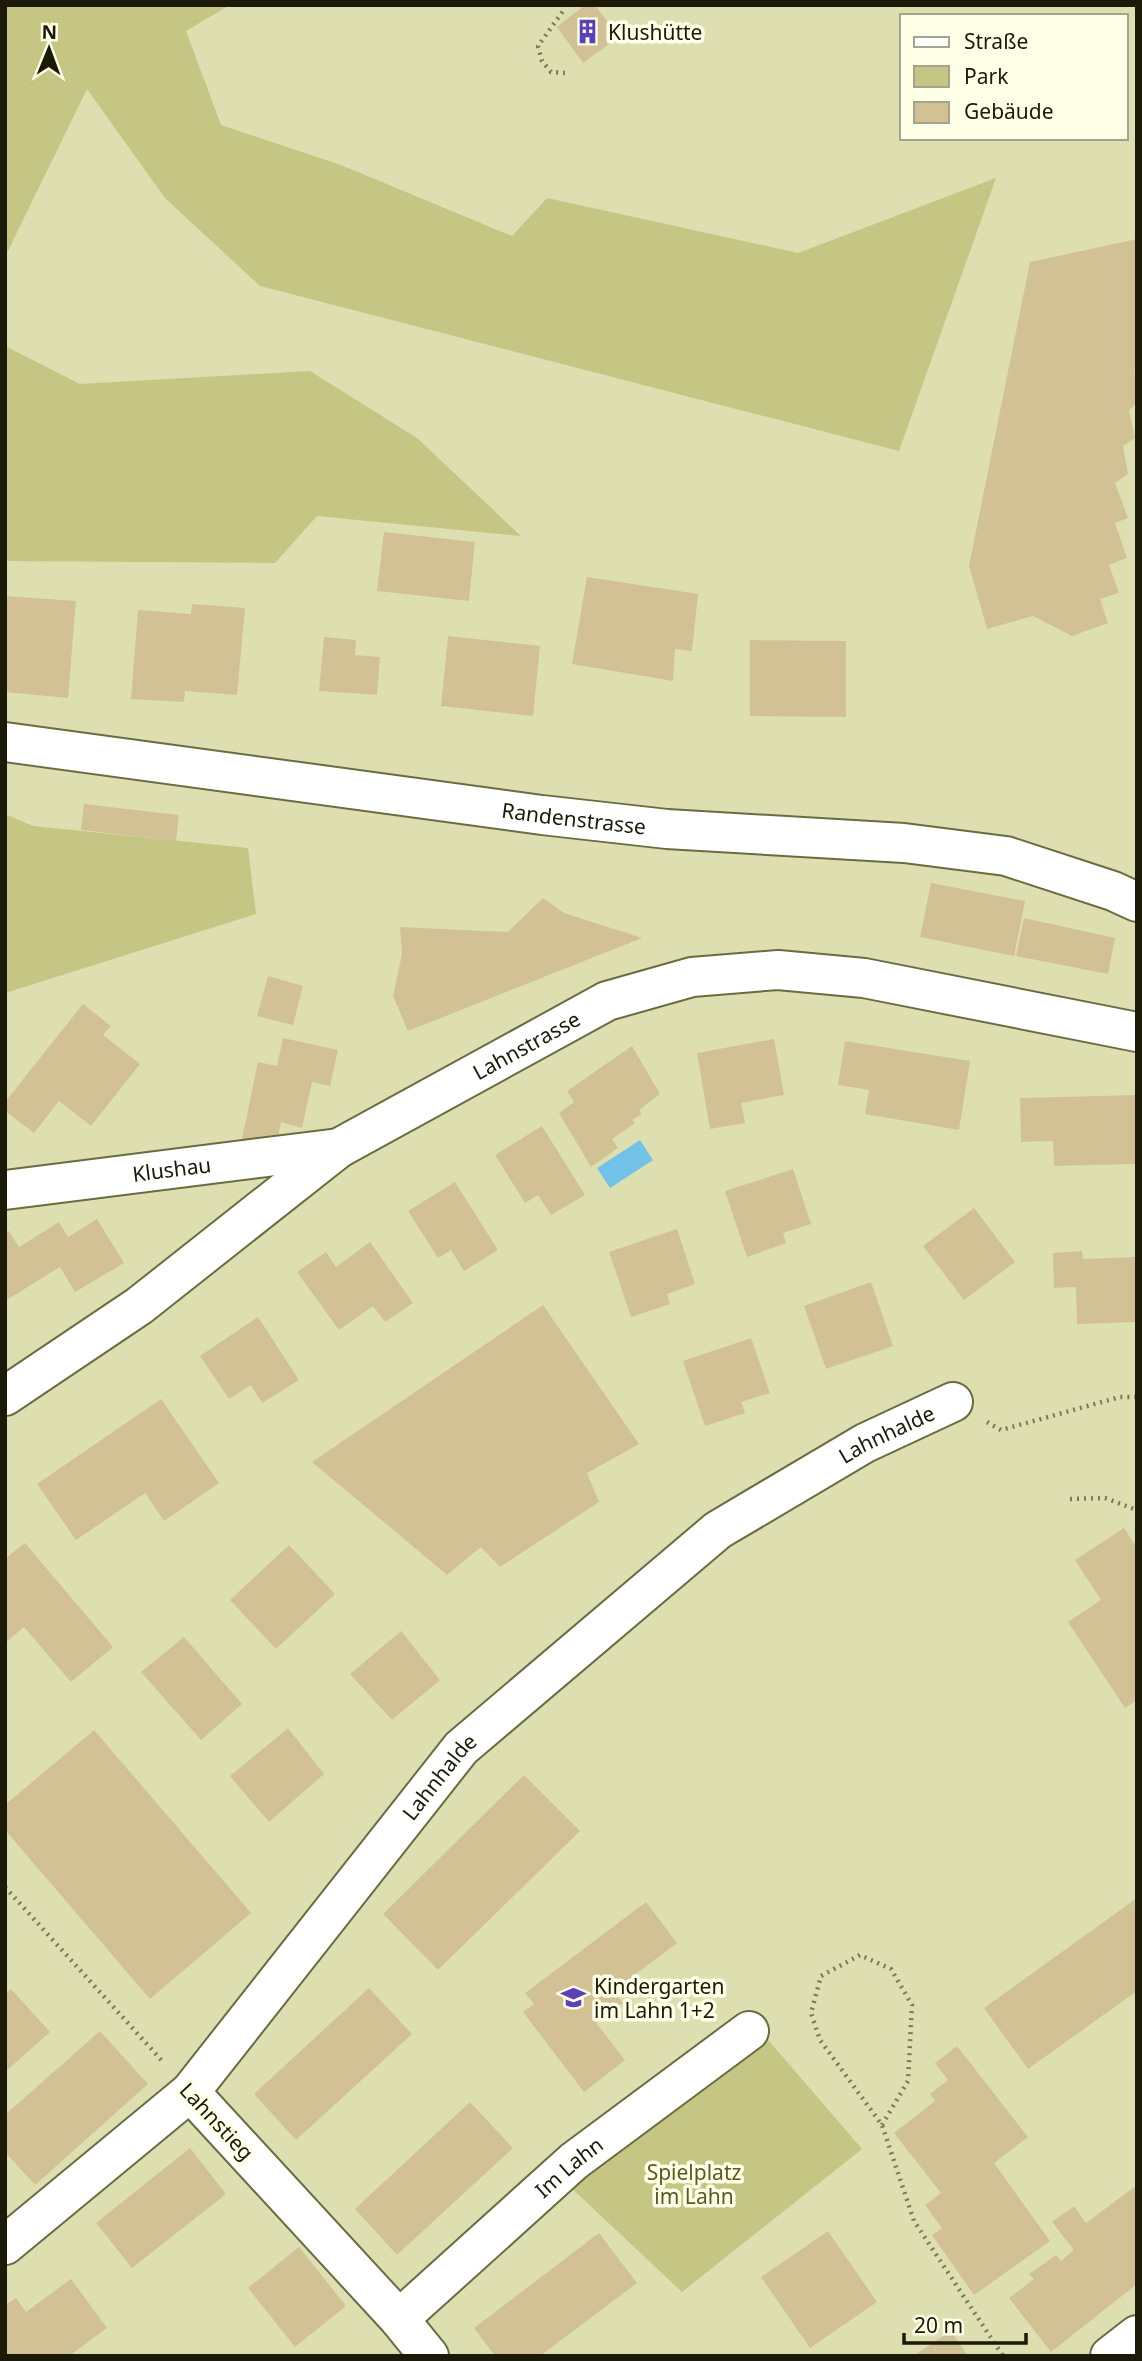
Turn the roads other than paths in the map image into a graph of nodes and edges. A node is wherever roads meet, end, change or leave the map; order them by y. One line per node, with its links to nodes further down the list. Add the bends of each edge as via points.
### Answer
1 (5, 742): 2 (street, Randenstrasse, via 667,830 904,842 1006,856)
2 (1137, 902)
3 (1137, 1032): 4 (street, Lahnstrasse, via 864,978 778,970 692,977 607,1001)
4 (339, 1148): 5 (street, Klushau); 6 (street, Lahnstrasse, via 139,1306)
5 (5, 1189)
6 (5, 1396)
7 (953, 1402): 9 (street, Lahnhalde, via 865,1443 718,1530 461,1748)
8 (749, 2031): 11 (street, Im Lahn, via 574,2161)
9 (190, 2092): 10 (street, Lahnhalde); 11 (street, Lahnstieg)
10 (5, 2245)
11 (399, 2319): 13 (street, Lahnstieg)
12 (1137, 2335): 14 (street)
13 (429, 2356)
14 (1110, 2356)

